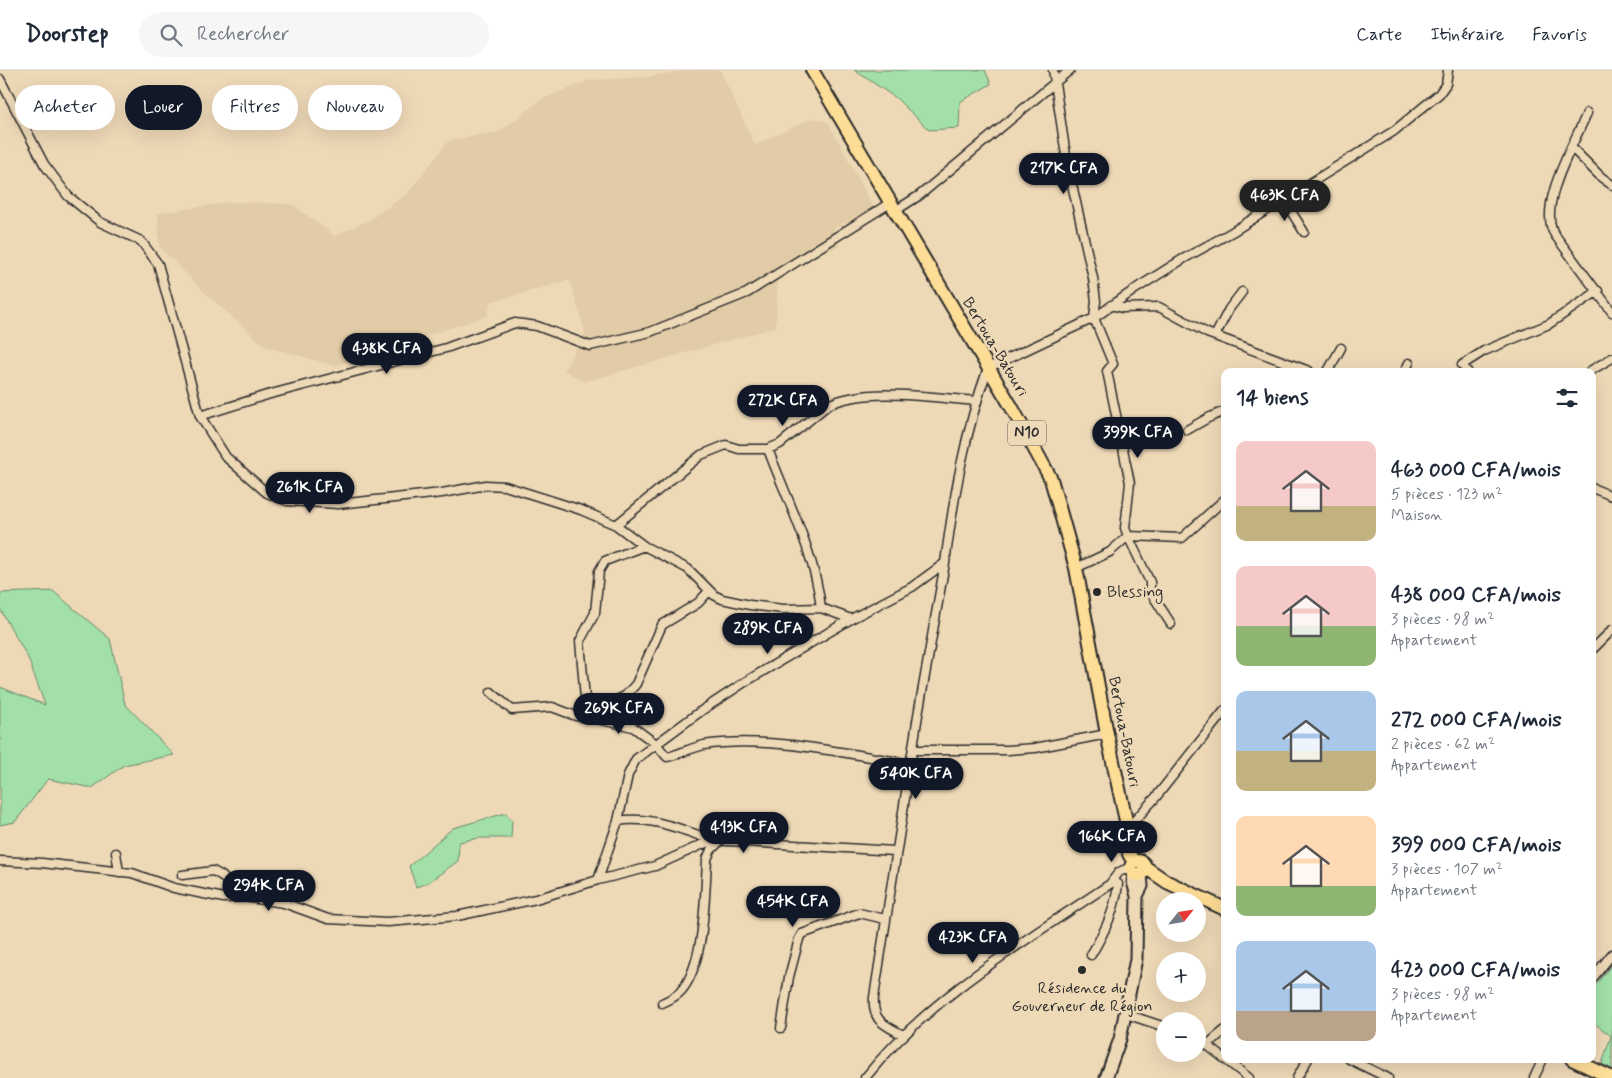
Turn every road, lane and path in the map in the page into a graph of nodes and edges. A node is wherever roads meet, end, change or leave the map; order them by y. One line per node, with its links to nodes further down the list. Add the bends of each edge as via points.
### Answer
1 (812, 70): 11 (highway, Bertoua-Batouri / N10)
2 (1053, 70): 6 (street)
3 (1070, 70): 6 (street)
4 (1448, 70): 10 (street, via 1446,84 1439,94 1406,123)
5 (0, 79): 30 (street, via 44,164 68,196 100,222 141,241 158,264)
6 (1055, 82): 11 (street, via 920,195); 17 (street, via 1067,162 1093,278)
7 (1587, 113): 8 (street)
8 (1572, 148): 9 (street); 13 (street, via 1554,188 1549,223)
9 (1612, 185)
10 (1284, 200): 12 (street); 15 (street)
11 (892, 207): 22 (highway, Bertoua-Batouri / N10); 30 (street, via 747,293 650,332 590,346 537,326 514,323 446,348)
12 (1304, 232)
13 (1598, 291): 16 (street); 26 (street, via 1549,324 1484,351 1462,365)
14 (1242, 292): 18 (street)
15 (1111, 306): 17 (street); 18 (street, via 1159,307)
16 (1612, 312)
17 (1094, 318): 22 (street); 37 (street, via 1112,364 1107,371 1130,483 1125,528)
18 (1215, 336): 23 (street)
19 (1341, 348): 24 (street)
20 (1612, 358): 27 (street)
21 (1409, 363): 25 (street)
22 (988, 368): 28 (street); 40 (highway, Bertoua-Batouri / N10, via 1047,468)
23 (1302, 368)
24 (1330, 368)
25 (1406, 368)
26 (1464, 368)
27 (1595, 368)
28 (976, 401): 32 (street, via 885,396 836,401 780,444); 39 (street, via 956,489)
29 (1221, 413): 31 (street)
30 (200, 416): 36 (street, via 226,457 262,490 287,501 338,504 486,485 505,486)
31 (1188, 430)
32 (768, 449): 36 (street, via 739,449 726,445 712,448); 42 (street, via 819,586)
33 (1596, 490): 34 (street)
34 (1612, 496)
35 (1221, 504): 37 (street, via 1182,538)
36 (616, 525): 38 (street)
37 (1128, 536): 40 (street, via 1110,552); 44 (street, via 1150,582 1150,592)
38 (644, 546): 41 (street, via 688,569); 48 (street, via 604,561 599,571 595,613 580,641 585,699)
39 (945, 563): 43 (street, via 912,586); 52 (street)
40 (1076, 568): 50 (highway, Bertoua-Batouri / N10)
41 (709, 591): 42 (street, via 722,599 750,605); 48 (street, via 698,603 662,625 643,671 629,693)
42 (821, 608): 43 (street)
43 (851, 619): 51 (street, via 745,682)
44 (1171, 624)
45 (1612, 630): 46 (street)
46 (1596, 646)
47 (491, 692): 48 (street, via 512,710 552,707 576,716)
48 (592, 714): 51 (street, via 600,720 633,727)
49 (1221, 715): 55 (street)
50 (1107, 734): 52 (street, via 1036,748); 55 (highway, Bertoua-Batouri / N10)
51 (656, 744): 53 (street, via 668,757 705,745 762,743); 54 (street, via 636,759 630,769)
52 (913, 750): 53 (street)
53 (911, 764): 57 (street)
54 (618, 821): 56 (street, via 650,821); 63 (street)
55 (1128, 834): 60 (highway, Bertoua-Batouri / N10, via 1130,854)
56 (716, 841): 57 (street); 63 (street, via 655,866); 72 (street, via 707,859 699,943 693,970 682,990)
57 (896, 851): 68 (street)
58 (116, 853): 61 (street)
59 (0, 861): 61 (street)
60 (1138, 869): 64 (street, via 1119,872); 65 (street); 67 (highway, via 1150,880 1167,882); 73 (main road, via 1133,882 1137,896 1136,959)
61 (119, 872): 66 (street, via 132,873 174,888 224,898)
62 (182, 875): 66 (street, via 213,872 222,876)
63 (598, 880): 66 (street, via 536,899 457,916 388,922 328,919 284,903)
64 (1110, 884): 65 (street); 77 (street, via 963,985)
65 (1118, 884): 70 (street, via 1108,927)
66 (240, 897)
67 (1221, 907)
68 (885, 918): 75 (street, via 859,913 802,934 789,977); 77 (street, via 874,1013 886,1025)
69 (1612, 954): 71 (street)
70 (1091, 955)
71 (1596, 974)
72 (662, 1003)
73 (1126, 1014): 74 (street); 87 (main road)
74 (1156, 1024)
75 (782, 1028)
76 (1221, 1033): 78 (street)
77 (903, 1034): 86 (street)
78 (1207, 1045): 79 (street)
79 (1221, 1056)
80 (1230, 1063): 88 (street)
81 (1306, 1063): 89 (street)
82 (1357, 1063): 90 (street)
83 (1540, 1063): 91 (street)
84 (1579, 1063): 85 (highway)
85 (1605, 1077)
86 (865, 1078)
87 (1106, 1078)
88 (1249, 1078)
89 (1297, 1078)
90 (1388, 1078)
91 (1534, 1078)

